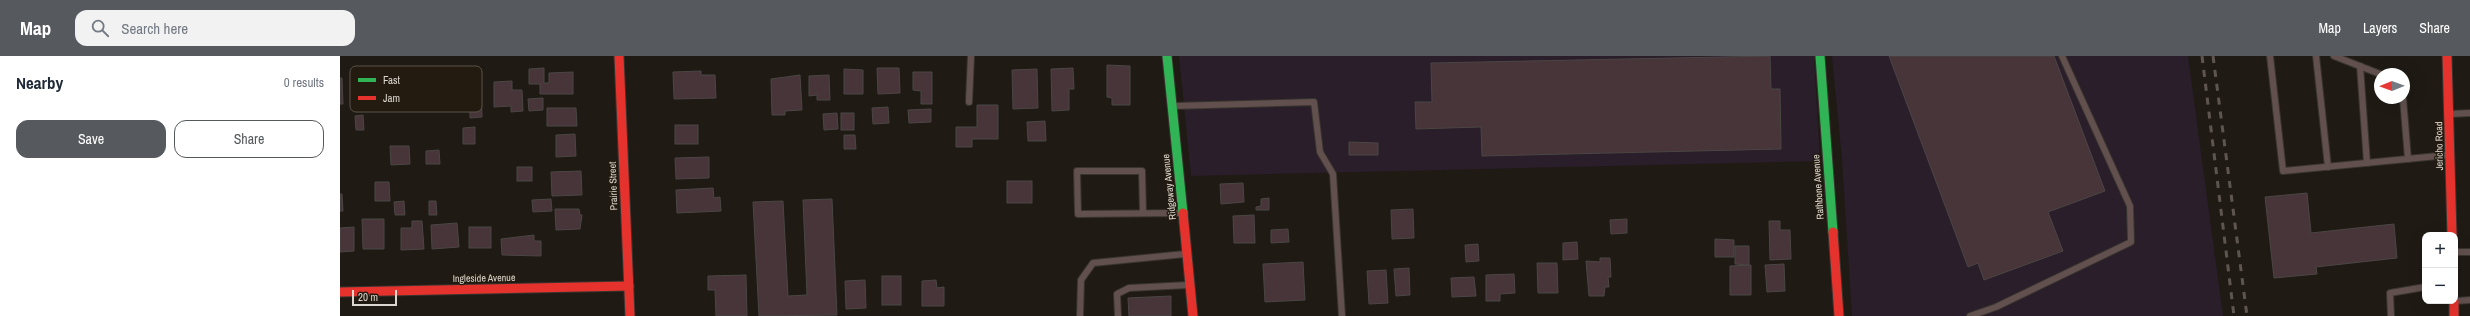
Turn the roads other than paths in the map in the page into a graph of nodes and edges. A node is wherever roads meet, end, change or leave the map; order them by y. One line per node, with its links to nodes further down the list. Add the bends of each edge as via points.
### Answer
1 (619, 56): 28 (street, Prairie Street)
2 (971, 56): 12 (lane)
3 (1166, 56): 14 (street, Ridgeway Avenue)
4 (1820, 56): 39 (street, Rathbone Avenue)
5 (2062, 56): 40 (lane, via 2130,206 2131,242 1996,307)
6 (2270, 56): 20 (lane, via 2283,171)
7 (2316, 56): 20 (lane)
8 (2334, 56): 10 (lane)
9 (2447, 56): 16 (street, Jericho Road)
10 (2360, 66): 11 (lane); 19 (lane)
11 (2374, 72)
12 (969, 102)
13 (2403, 104): 18 (lane)
14 (1172, 106): 21 (street, Ridgeway Avenue); 38 (lane, via 1314,102 1320,152 1333,174)
15 (2470, 113): 16 (lane)
16 (2449, 114): 17 (street, Jericho Road)
17 (2450, 155): 18 (lane); 23 (street, Jericho Road)
18 (2408, 159): 19 (lane)
19 (2367, 163): 20 (lane)
20 (2328, 167)
21 (1182, 212): 22 (lane); 26 (street, Ridgeway Avenue)
22 (1143, 213): 22 (lane, via 1078,214 1077,171 1142,171)
23 (2452, 232)
24 (2458, 252): 25 (lane)
25 (2470, 252)
26 (1187, 254): 27 (street, Ridgeway Avenue); 35 (lane, via 1093,263 1081,280)
27 (1190, 285): 36 (lane, via 1129,288 1117,294); 37 (street, Ridgeway Avenue)
28 (629, 286): 30 (street, Ingleside Avenue); 34 (street, Prairie Street)
29 (2422, 288): 41 (lane, via 2390,293)
30 (340, 292)
31 (2470, 300): 32 (lane)
32 (2458, 301)
33 (2454, 304): 42 (street)
34 (630, 316)
35 (1080, 316)
36 (1118, 316)
37 (1193, 316)
38 (1342, 316)
39 (1838, 316)
40 (1970, 316)
41 (2391, 316)
42 (2454, 316)

